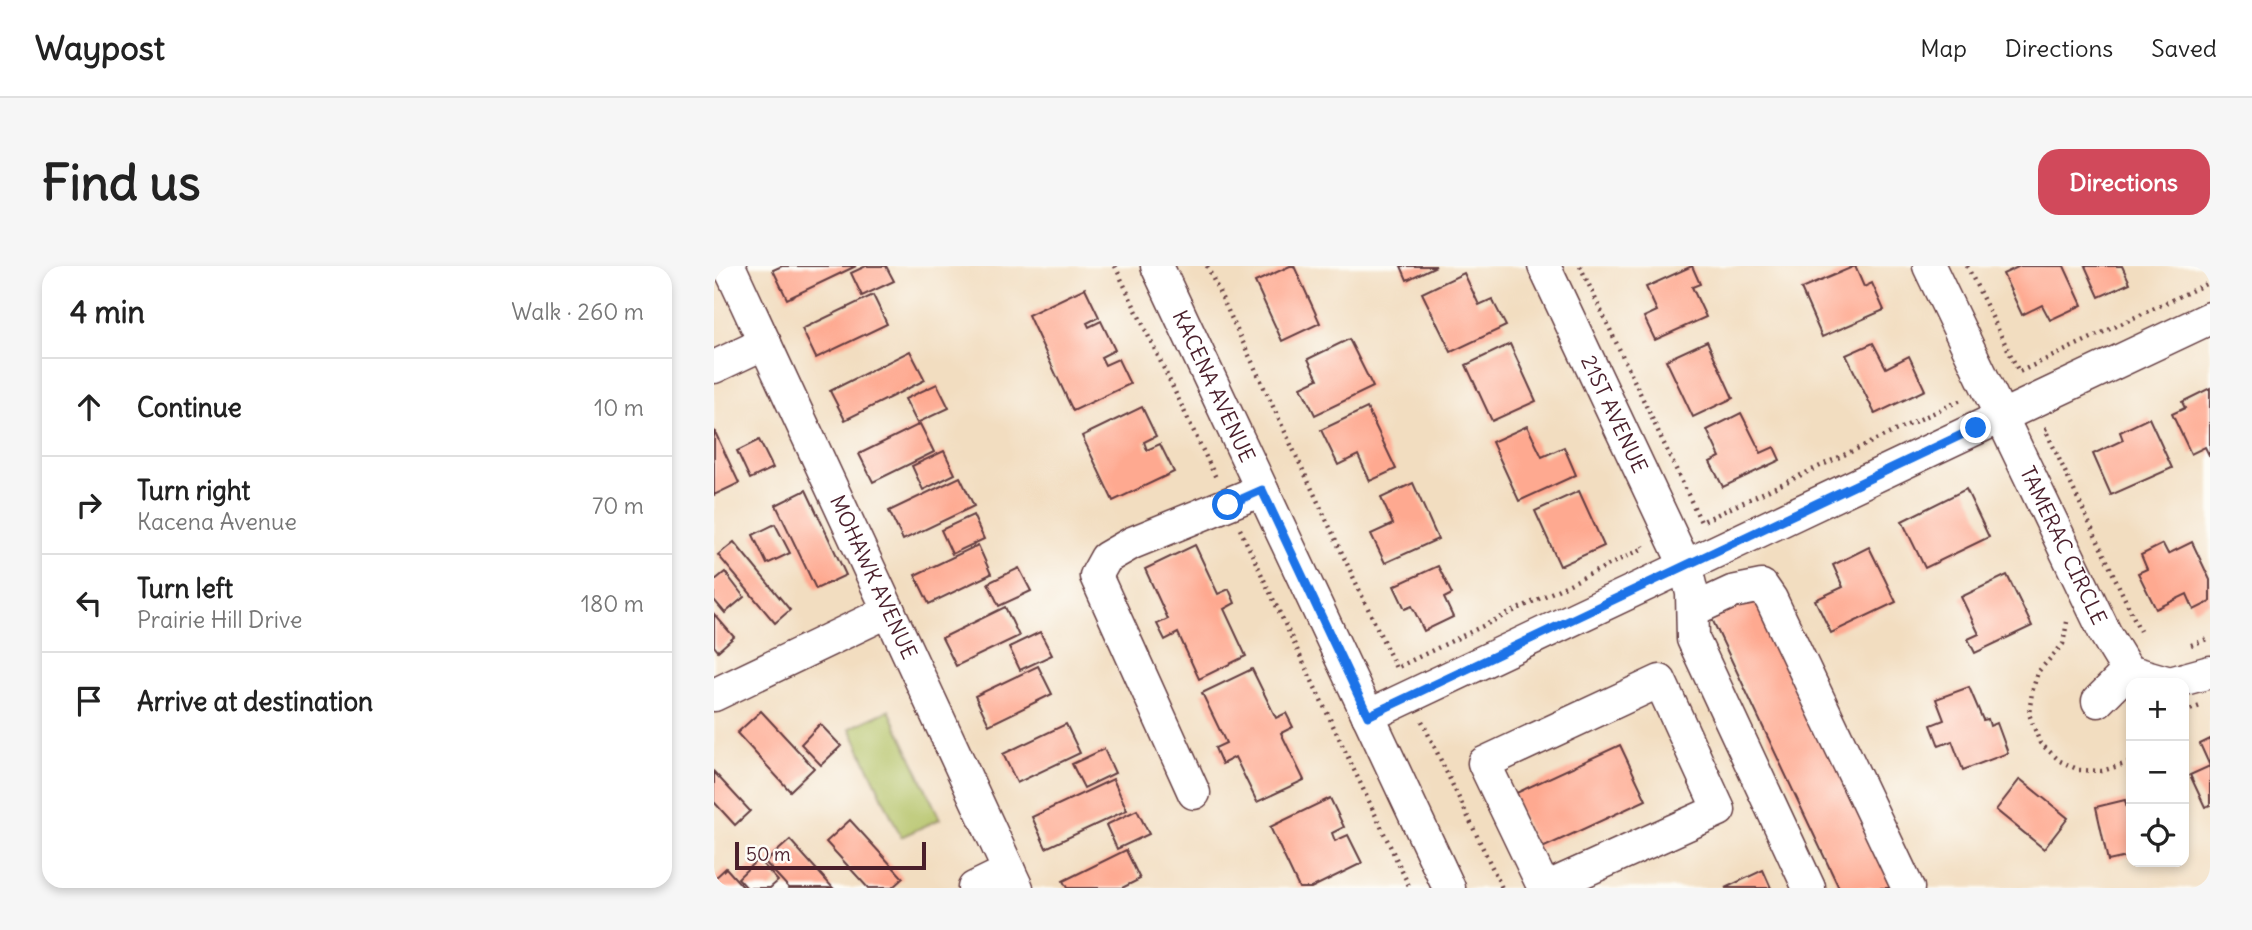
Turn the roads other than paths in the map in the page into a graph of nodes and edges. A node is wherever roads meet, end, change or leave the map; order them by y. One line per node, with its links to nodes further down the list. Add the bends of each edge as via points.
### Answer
1 (729, 266): 6 (street, MOHAWK AVENUE)
2 (1157, 266): 9 (street, KACENA AVENUE)
3 (1544, 266): 10 (street, 21ST AVENUE)
4 (1929, 266): 8 (street, TAMERAC CIRCLE)
5 (2210, 318): 8 (street)
6 (765, 343): 7 (street); 12 (street, MOHAWK AVENUE)
7 (714, 367)
8 (2001, 416): 10 (street); 13 (street, TAMERAC CIRCLE, via 2105,633)
9 (1262, 490): 17 (street, KACENA AVENUE); 18 (street, via 1132,543 1106,558 1096,576)
10 (1685, 565): 11 (street, 21ST AVENUE); 17 (street)
11 (1693, 610): 23 (street, 21ST AVENUE, via 1693,639); 24 (street, via 1732,592 1762,586)
12 (889, 611): 15 (street); 19 (street, MOHAWK AVENUE)
13 (2128, 671): 14 (street, via 2170,683); 16 (street)
14 (2210, 671)
15 (714, 695)
16 (2098, 701)
17 (1368, 716): 21 (street, KACENA AVENUE)
18 (1194, 793)
19 (1013, 880): 20 (street)
20 (974, 888)
21 (1449, 888)
22 (1545, 888): 22 (street, via 1719,810 1660,681 1484,763)
23 (1809, 888)
24 (1908, 888)

